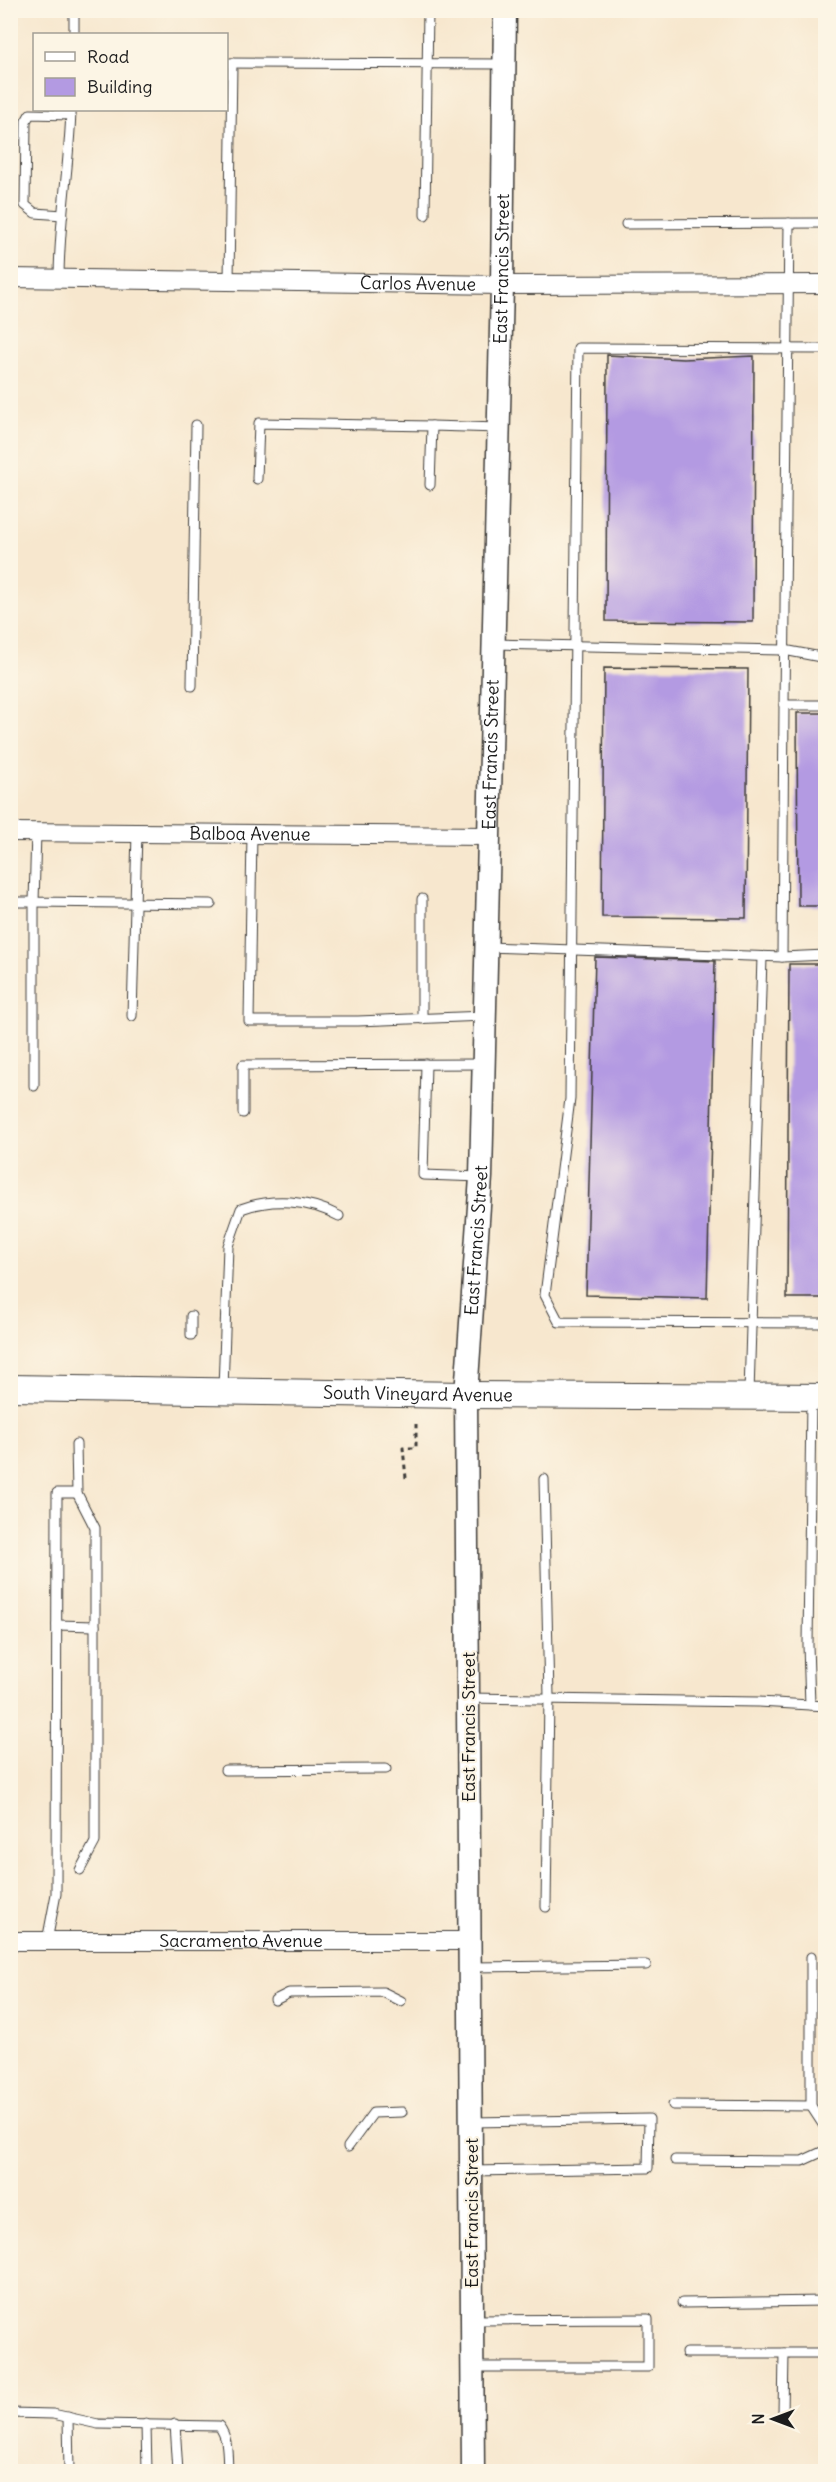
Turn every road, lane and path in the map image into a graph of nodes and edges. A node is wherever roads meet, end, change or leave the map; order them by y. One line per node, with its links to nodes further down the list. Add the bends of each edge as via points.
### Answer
1 (74, 10): 4 (lane)
2 (428, 10): 6 (lane)
3 (505, 10): 7 (street, East Francis Street)
4 (74, 33)
5 (229, 63): 6 (lane); 16 (lane)
6 (428, 64): 7 (lane); 10 (lane)
7 (505, 64): 19 (street, East Francis Street)
8 (71, 112): 9 (lane); 9 (lane, via 30,114 26,121 25,205 35,213)
9 (63, 215): 15 (lane)
10 (425, 215)
11 (789, 223): 12 (lane); 13 (lane); 17 (lane)
12 (825, 223)
13 (626, 224)
14 (10, 278): 15 (street, Carlos Avenue)
15 (59, 279): 16 (street, Carlos Avenue)
16 (229, 281): 19 (street, Carlos Avenue)
17 (789, 284): 18 (street, Carlos Avenue); 19 (street, Carlos Avenue); 20 (lane)
18 (825, 284)
19 (502, 285): 24 (street, East Francis Street)
20 (788, 349): 21 (lane); 28 (lane, via 578,348); 29 (lane)
21 (825, 349)
22 (196, 425): 31 (lane)
23 (432, 426): 24 (lane); 25 (lane, via 259,423); 26 (lane)
24 (499, 428): 27 (street, East Francis Street)
25 (257, 479)
26 (430, 485)
27 (493, 644): 28 (lane); 38 (street, East Francis Street)
28 (574, 645): 29 (lane); 45 (lane)
29 (784, 650): 30 (lane); 32 (lane)
30 (825, 658)
31 (192, 686)
32 (784, 705): 33 (lane); 48 (lane)
33 (825, 705)
34 (10, 832): 35 (street, Balboa Avenue)
35 (36, 832): 36 (street, Balboa Avenue); 41 (lane)
36 (137, 833): 37 (street, Balboa Avenue); 42 (lane)
37 (252, 834): 38 (street, Balboa Avenue); 51 (lane, via 249,1021)
38 (489, 837): 44 (street, East Francis Street)
39 (422, 899): 51 (lane)
40 (10, 902): 41 (lane)
41 (34, 902): 42 (lane); 54 (lane)
42 (136, 904): 43 (lane); 49 (lane)
43 (211, 904)
44 (486, 947): 45 (lane); 50 (street, East Francis Street)
45 (570, 949): 47 (lane); 59 (lane, via 570,1099 545,1295 559,1322)
46 (825, 955): 48 (lane)
47 (762, 957): 48 (lane); 59 (lane)
48 (782, 957)
49 (132, 1016)
50 (485, 1016): 51 (lane); 53 (street, East Francis Street)
51 (422, 1019)
52 (426, 1064): 53 (lane); 55 (lane, via 243,1065); 56 (lane, via 423,1175)
53 (483, 1064): 56 (street, East Francis Street)
54 (34, 1086)
55 (243, 1113)
56 (481, 1177): 64 (street, East Francis Street)
57 (339, 1216): 63 (lane, via 294,1202 257,1203 241,1209 228,1246)
58 (191, 1316): 61 (lane)
59 (751, 1322): 60 (lane); 65 (lane)
60 (825, 1323)
61 (191, 1335)
62 (10, 1388): 63 (main road, South Vineyard Avenue)
63 (223, 1392): 64 (main road, South Vineyard Avenue)
64 (466, 1395): 65 (main road, South Vineyard Avenue); 75 (street, East Francis Street)
65 (748, 1397): 66 (main road, South Vineyard Avenue)
66 (818, 1397): 76 (lane, via 807,1645)
67 (416, 1424): 69 (path, via 416,1448 403,1448)
68 (76, 1444): 71 (lane)
69 (406, 1478)
70 (544, 1479): 74 (lane)
71 (77, 1493): 72 (lane, via 57,1493); 73 (lane, via 95,1528)
72 (57, 1625): 73 (lane); 83 (lane, via 56,1894)
73 (95, 1626): 80 (lane, via 95,1842)
74 (549, 1697): 75 (lane); 76 (lane); 81 (lane)
75 (468, 1698): 84 (street, East Francis Street)
76 (810, 1705): 77 (lane)
77 (825, 1706)
78 (386, 1769): 79 (lane)
79 (225, 1770)
80 (80, 1870)
81 (546, 1907)
82 (10, 1941): 83 (street, Sacramento Avenue)
83 (47, 1941): 84 (street, Sacramento Avenue)
84 (470, 1941): 87 (street, East Francis Street)
85 (811, 1957): 91 (lane)
86 (646, 1965): 87 (lane)
87 (471, 1967): 93 (street, East Francis Street)
88 (275, 2000): 89 (lane, via 289,1993 383,1992)
89 (400, 2001)
90 (673, 2105): 91 (lane)
91 (811, 2106): 94 (lane)
92 (402, 2112): 95 (lane, via 373,2113)
93 (471, 2122): 98 (street, East Francis Street); 98 (lane, via 649,2119 648,2169)
94 (825, 2129)
95 (348, 2147)
96 (825, 2150): 97 (lane, via 801,2161)
97 (675, 2160)
98 (471, 2171): 101 (street, East Francis Street)
99 (825, 2301): 100 (lane)
100 (682, 2303)
101 (472, 2320): 105 (street, East Francis Street); 105 (lane, via 648,2319 648,2367)
102 (686, 2353): 103 (lane)
103 (784, 2353): 104 (lane); 107 (lane)
104 (825, 2353)
105 (473, 2367): 115 (street, East Francis Street)
106 (10, 2413): 108 (lane)
107 (783, 2414)
108 (68, 2417): 109 (lane, via 98,2424); 111 (lane)
109 (146, 2424): 110 (lane); 112 (lane)
110 (176, 2424): 113 (lane); 114 (lane, via 219,2426 225,2434)
111 (69, 2472)
112 (147, 2472)
113 (178, 2472)
114 (228, 2472)
115 (473, 2472)

